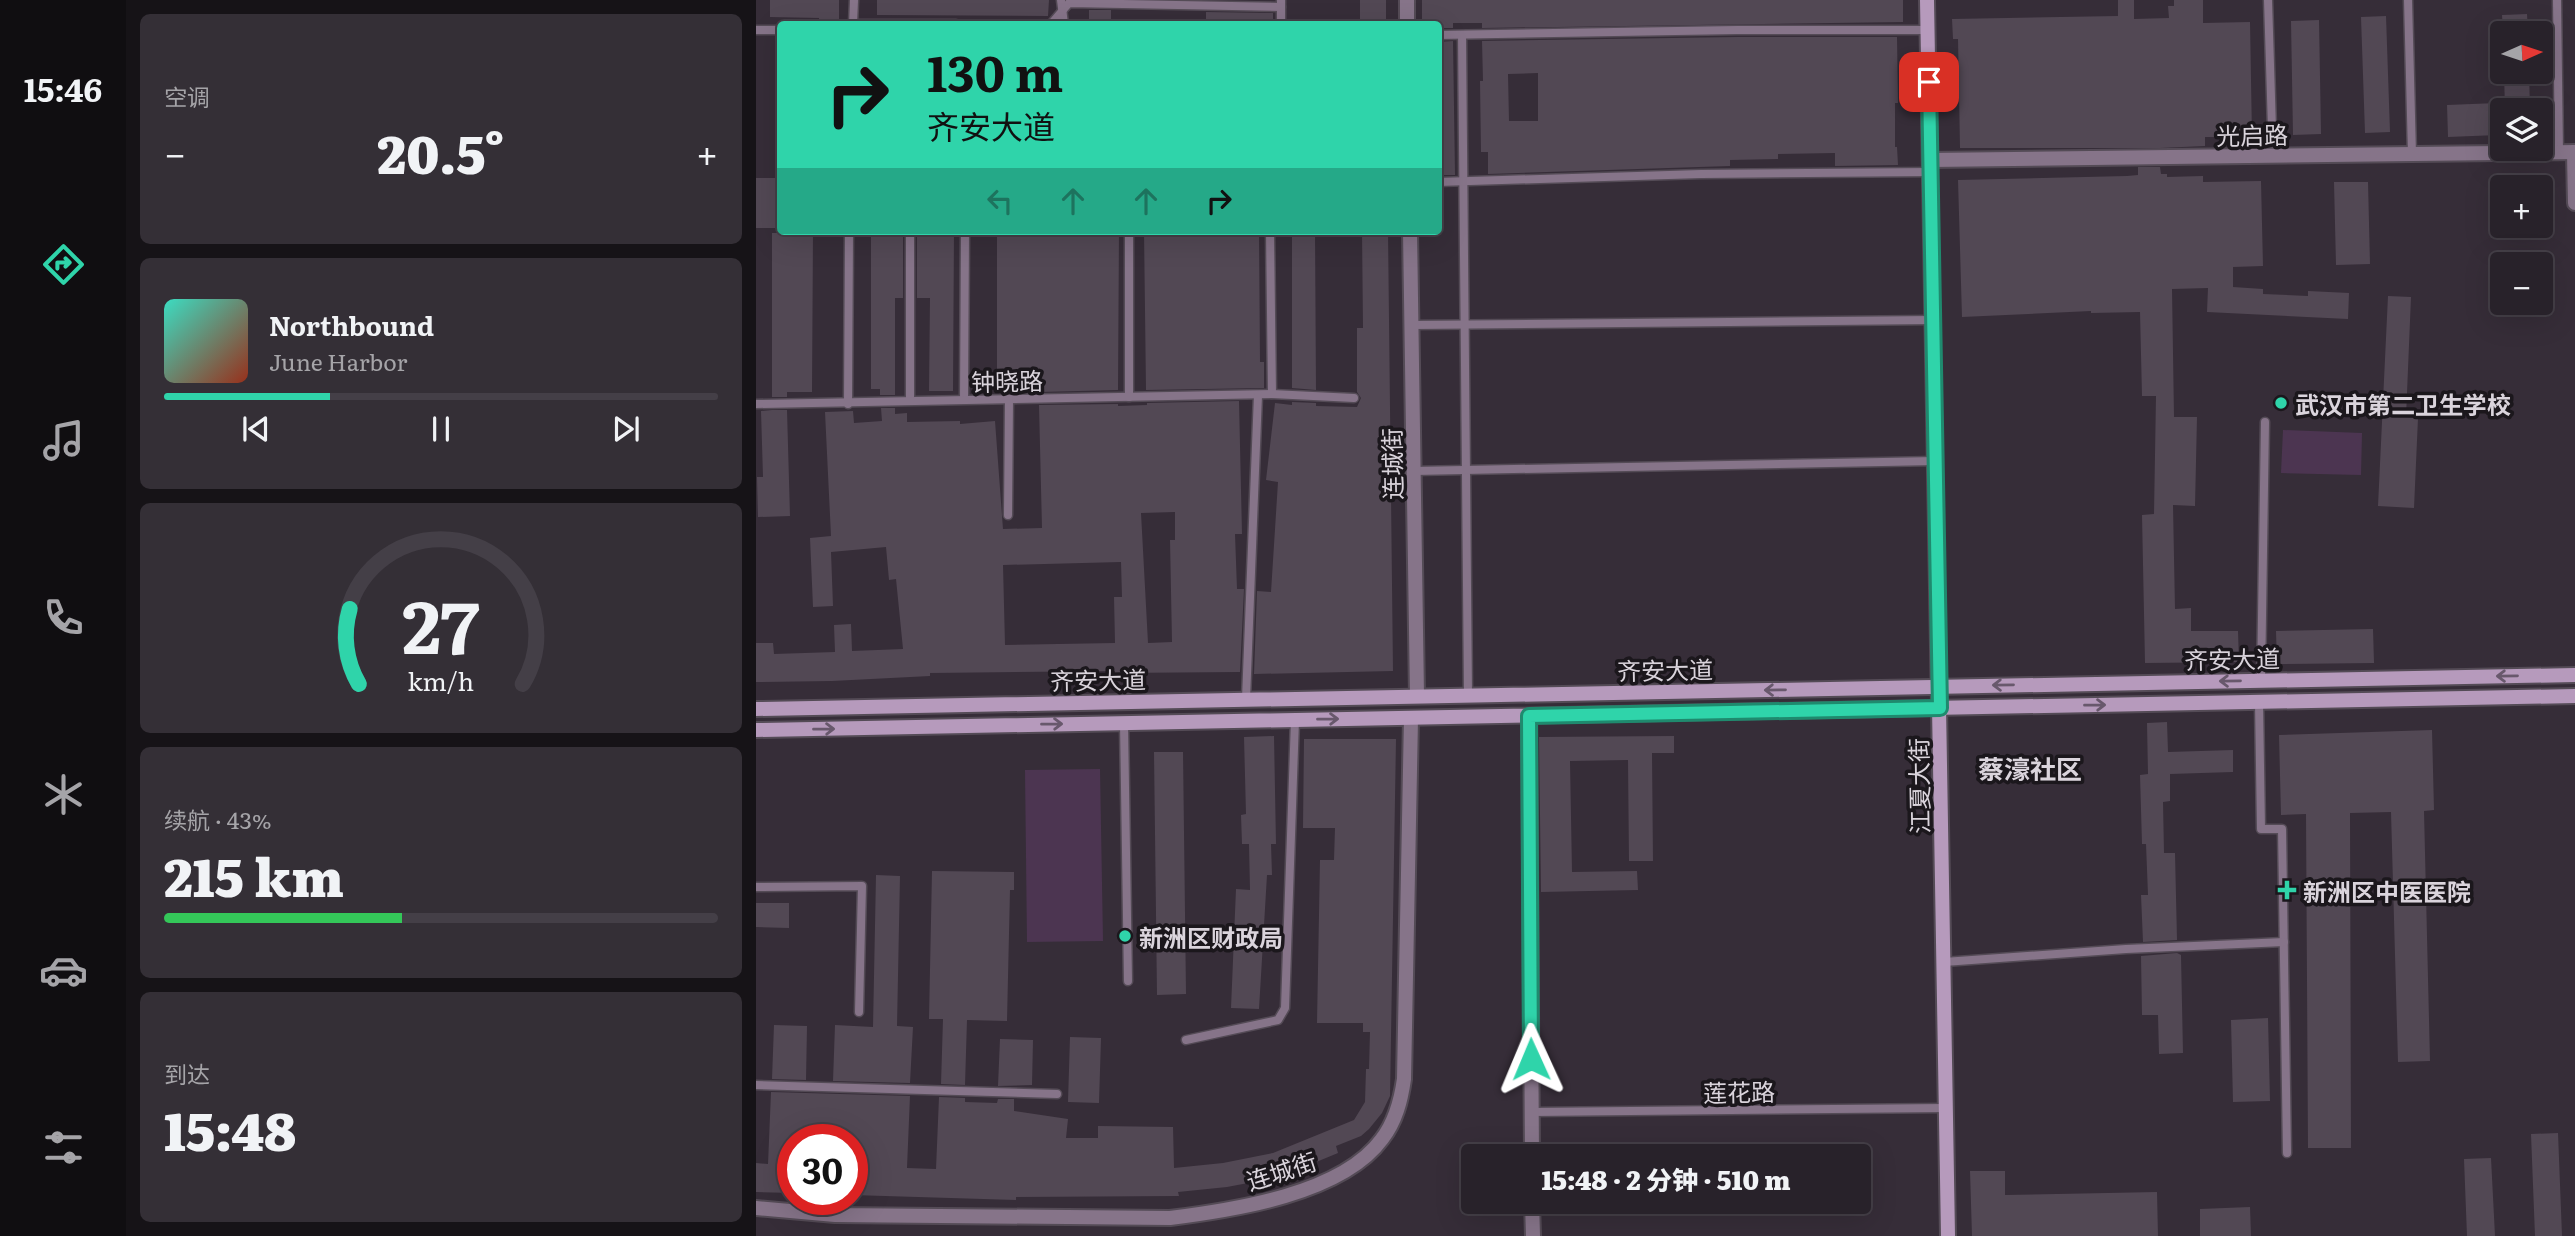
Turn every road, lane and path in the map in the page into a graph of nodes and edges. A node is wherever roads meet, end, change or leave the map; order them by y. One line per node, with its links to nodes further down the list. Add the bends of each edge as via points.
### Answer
1 (854, 0): 11 (lane)
2 (1061, 0): 10 (lane)
3 (1407, 0): 14 (street)
4 (1927, 0): 17 (main road, 江夏大街)
5 (2268, 0): 20 (lane)
6 (2408, 0): 22 (lane)
7 (2557, 0): 21 (lane)
8 (1195, 3): 9 (lane); 10 (lane, via 1069,3)
9 (1281, 4)
10 (1062, 11): 12 (lane); 13 (lane)
11 (855, 21)
12 (1054, 21)
13 (1064, 21)
14 (1407, 21)
15 (756, 30): 16 (lane)
16 (777, 30)
17 (1928, 30): 19 (lane); 23 (main road, 江夏大街)
18 (1442, 35): 19 (lane)
19 (1462, 35): 24 (lane)
20 (2272, 130)
21 (2569, 153): 22 (street, 光启路); 26 (street)
22 (2412, 154): 23 (street, 光启路)
23 (1930, 166): 24 (lane); 33 (main road, 江夏大街)
24 (1464, 181): 25 (lane); 34 (lane)
25 (1442, 182)
26 (2575, 203)
27 (849, 235): 44 (lane)
28 (910, 235): 41 (lane)
29 (965, 235): 42 (lane)
30 (1129, 235): 38 (lane)
31 (1270, 235): 36 (lane)
32 (1410, 235): 35 (street, 连城街)
33 (1933, 320): 34 (lane); 46 (main road, 江夏大街)
34 (1465, 324): 35 (lane); 47 (lane)
35 (1412, 325): 48 (street, 连城街)
36 (1272, 394): 37 (lane, 钟晓路); 39 (lane, 钟晓路)
37 (1258, 395): 38 (lane, 钟晓路); 56 (lane)
38 (1129, 397): 40 (lane, 钟晓路)
39 (1353, 398)
40 (1009, 399): 42 (lane, 钟晓路); 49 (lane)
41 (910, 400): 42 (lane, 钟晓路); 44 (lane, 钟晓路)
42 (964, 400)
43 (756, 404): 44 (lane, 钟晓路)
44 (848, 404)
45 (2265, 422): 51 (lane)
46 (1935, 461): 47 (lane); 52 (main road, 江夏大街)
47 (1466, 470): 48 (lane); 53 (lane)
48 (1413, 471): 54 (street, 连城街)
49 (1008, 515)
50 (2575, 675): 51 (main road, 齐安大道, one-way to 51)
51 (2261, 681): 52 (main road, 齐安大道, one-way to 52)
52 (1939, 687): 53 (main road, 齐安大道, one-way to 53); 58 (main road, 江夏大街)
53 (1468, 695): 54 (main road, 齐安大道)
54 (1417, 696): 56 (main road, 齐安大道)
55 (2575, 696): 57 (main road, 齐安大道)
56 (1246, 699): 59 (main road, 齐安大道)
57 (2259, 702): 58 (main road, 齐安大道, one-way to 57); 66 (lane, via 2261,830 2282,829)
58 (1940, 708): 60 (main road, 齐安大道); 67 (main road, 江夏大街)
59 (756, 709)
60 (1529, 716): 61 (main road, 齐安大道); 74 (street)
61 (1411, 718): 62 (main road, 齐安大道, one-way to 61); 77 (street, 连城街, via 1404,1079 1391,1126 1362,1161 1275,1198 1170,1218 849,1215)
62 (1295, 720): 63 (main road, 齐安大道); 70 (lane, via 1285,1008 1278,1020)
63 (1124, 723): 64 (main road, 齐安大道, one-way to 63); 68 (lane)
64 (756, 730)
65 (756, 887): 69 (lane, via 862,886)
66 (2284, 942): 67 (lane); 76 (lane)
67 (1944, 962): 73 (main road, 江夏大街)
68 (1128, 981)
69 (859, 1012)
70 (1186, 1040)
71 (756, 1085): 72 (lane)
72 (1056, 1094)
73 (1946, 1108): 74 (lane, 莲花路); 80 (main road, 江夏大街)
74 (1532, 1112): 75 (street)
75 (1532, 1144)
76 (2287, 1153)
77 (756, 1208)
78 (1532, 1214): 79 (street)
79 (1533, 1236)
80 (1948, 1236)

